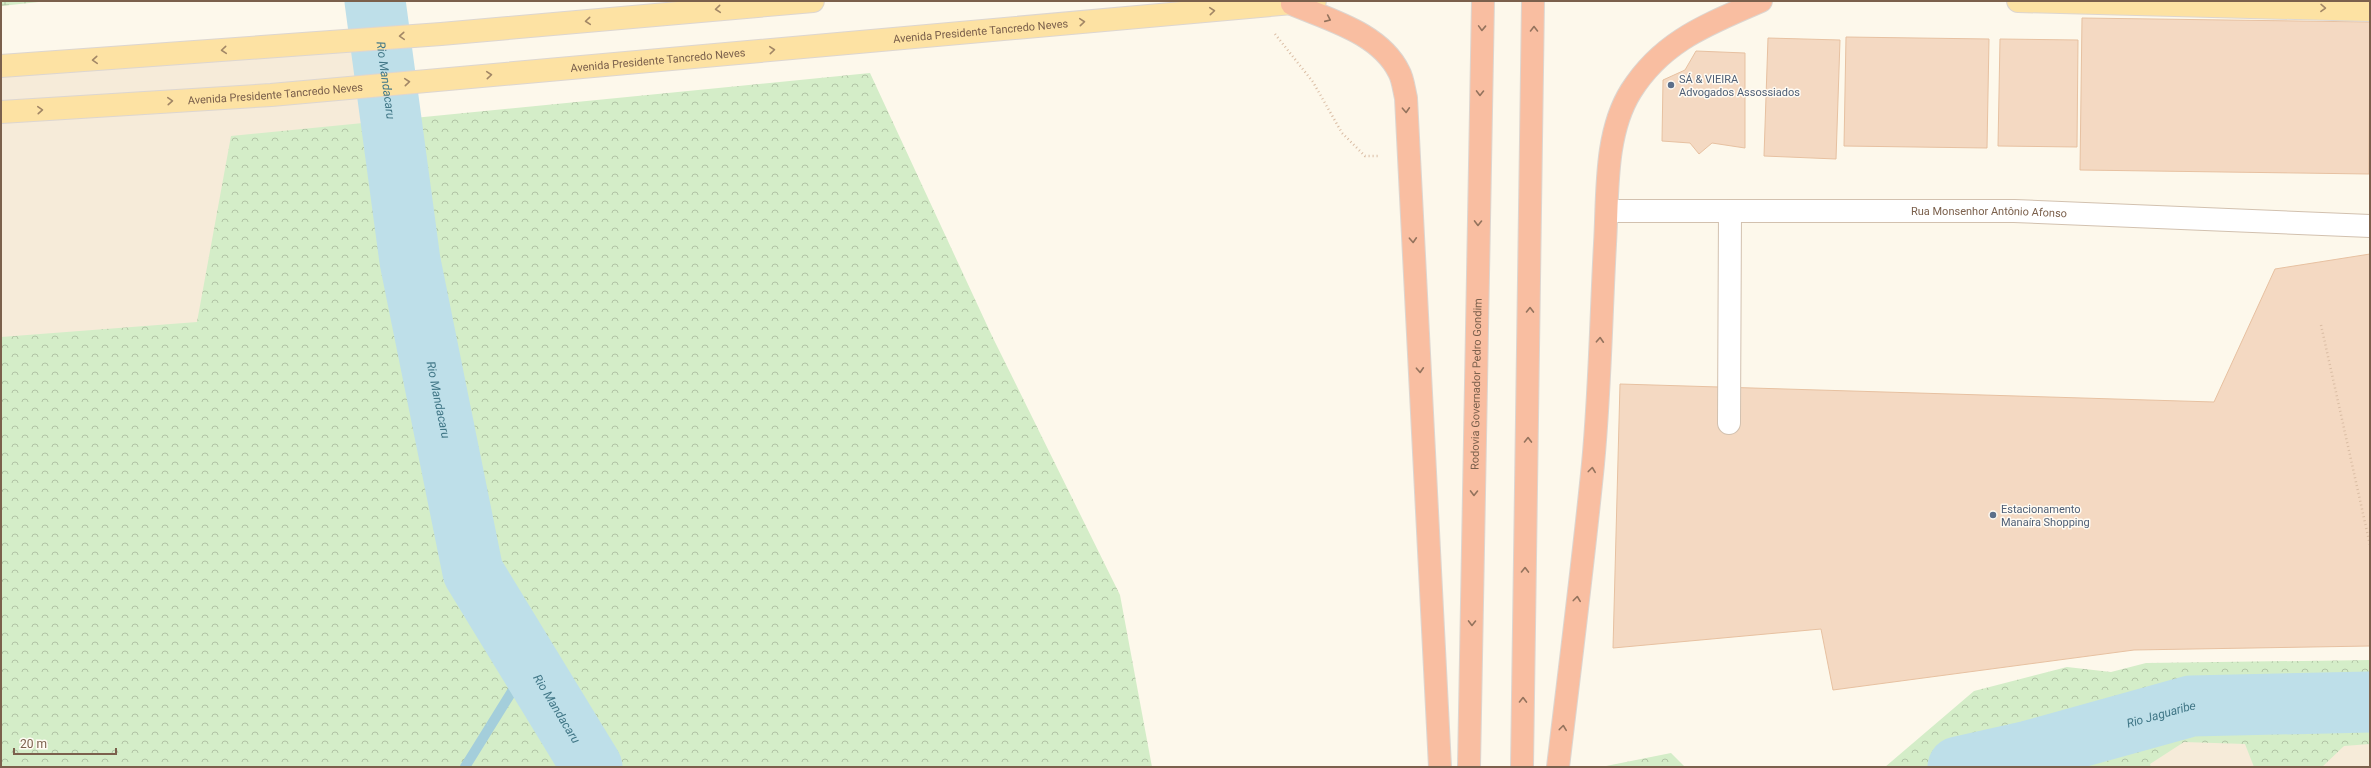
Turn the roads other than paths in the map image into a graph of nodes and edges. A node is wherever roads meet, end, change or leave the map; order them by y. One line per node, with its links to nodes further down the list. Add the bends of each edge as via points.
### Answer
1 (812, 1): 9 (main road, one-way to 9, via 441,34)
2 (1315, 1): 7 (main road, Avenida Presidente Tancredo Neves)
3 (1483, 1): 16 (highway, Rodovia Governador Pedro Gondim, one-way to 16)
4 (1534, 1): 17 (highway, one-way to 4)
5 (1761, 1): 11 (highway, via 1694,31 1674,43 1631,91 1618,119 1612,150)
6 (2018, 1): 8 (main road, one-way to 8)
7 (1292, 4): 10 (main road, Avenida Presidente Tancredo Neves, one-way to 7, via 271,95); 15 (highway, one-way to 15, via 1363,35 1383,50 1399,72 1406,98)
8 (2370, 10)
9 (1, 66)
10 (1, 112)
11 (1607, 211): 12 (street, Rua Monsenhor Antônio Afonso); 18 (highway, one-way to 11, via 1593,462)
12 (1730, 211): 13 (street, Rua Monsenhor Antônio Afonso, via 2014,211); 14 (street)
13 (2370, 226)
14 (1729, 423)
15 (1440, 767)
16 (1469, 767)
17 (1522, 767)
18 (1558, 767)

